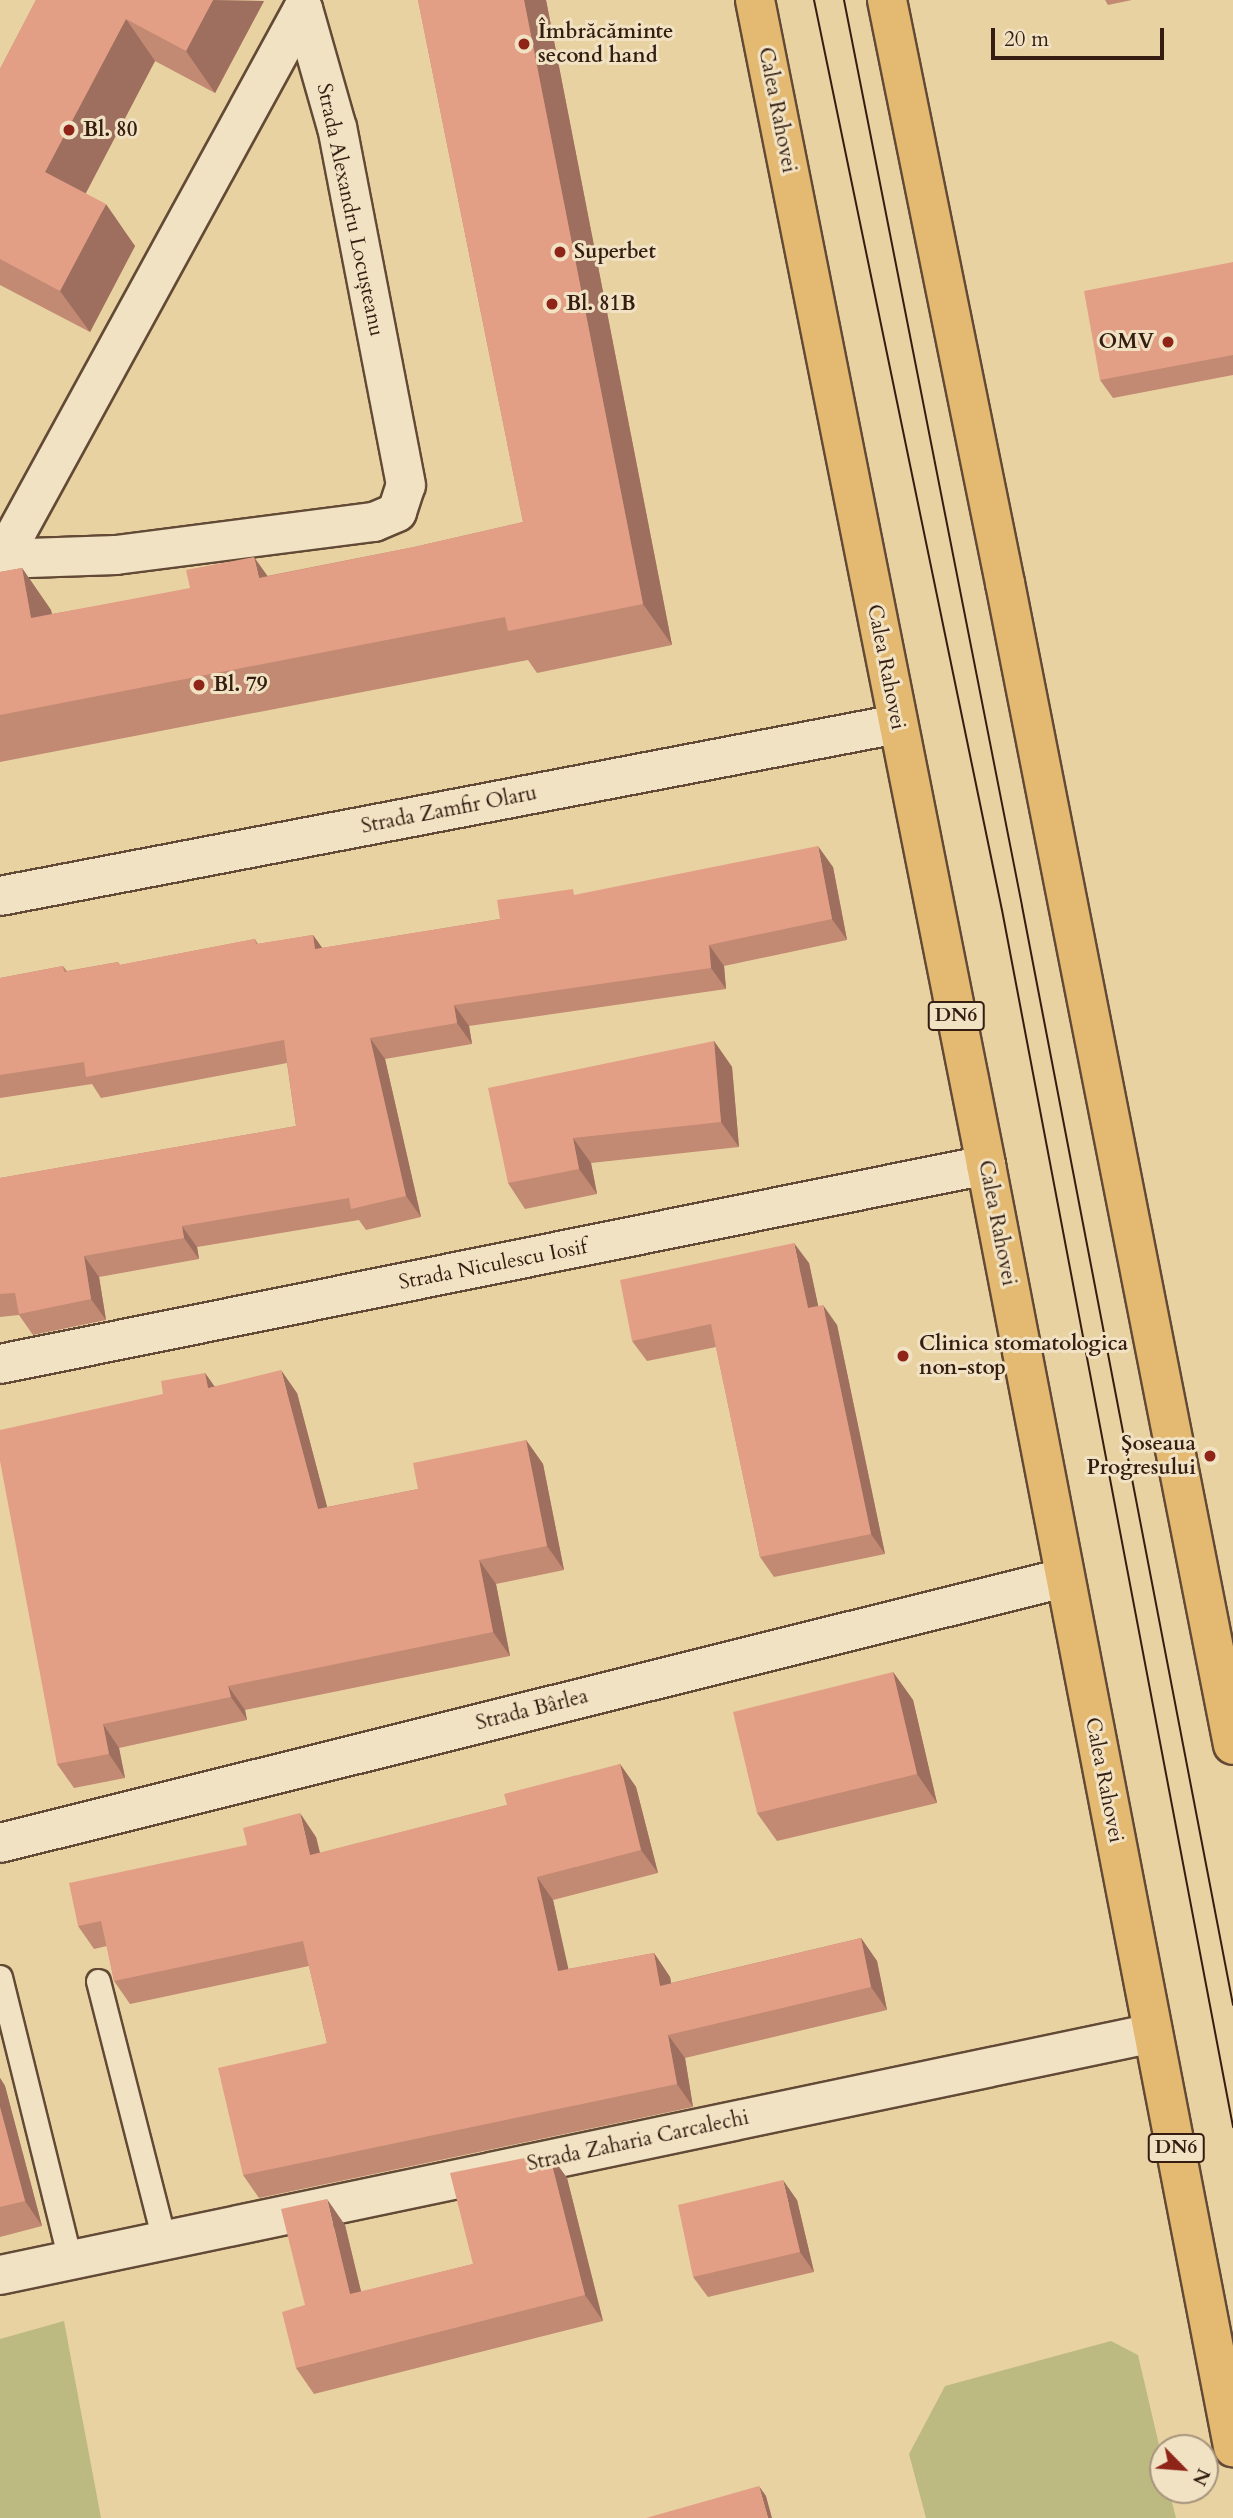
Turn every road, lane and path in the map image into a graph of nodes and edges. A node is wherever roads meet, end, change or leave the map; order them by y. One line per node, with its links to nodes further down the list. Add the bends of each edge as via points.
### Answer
1 (755, 0): 5 (main road, Calea Rahovei / DN6)
2 (887, 0): 10 (main road)
3 (301, 4): 4 (street, Strada Alexandru Locușteanu); 4 (street, Strada Alexandru Locușteanu, via 337,128 406,485 397,512 374,522 116,555)
4 (1, 559)
5 (897, 724): 6 (street, Strada Zamfir Olaru); 7 (main road, Calea Rahovei / DN6)
6 (0, 896)
7 (986, 1165): 8 (street, Strada Niculescu Iosif); 9 (main road, Calea Rahovei / DN6)
8 (0, 1364)
9 (1064, 1578): 11 (street, Strada Bârlea); 14 (main road, Calea Rahovei / DN6)
10 (1233, 1745)
11 (0, 1843)
12 (0, 1977): 16 (lane)
13 (98, 1981): 15 (lane)
14 (1153, 2033): 15 (street, Strada Zaharia Carcalechi); 18 (main road, Calea Rahovei / DN6)
15 (164, 2239): 16 (street, Strada Zaharia Carcalechi)
16 (70, 2259): 17 (street, Strada Zaharia Carcalechi)
17 (0, 2275)
18 (1233, 2447)

